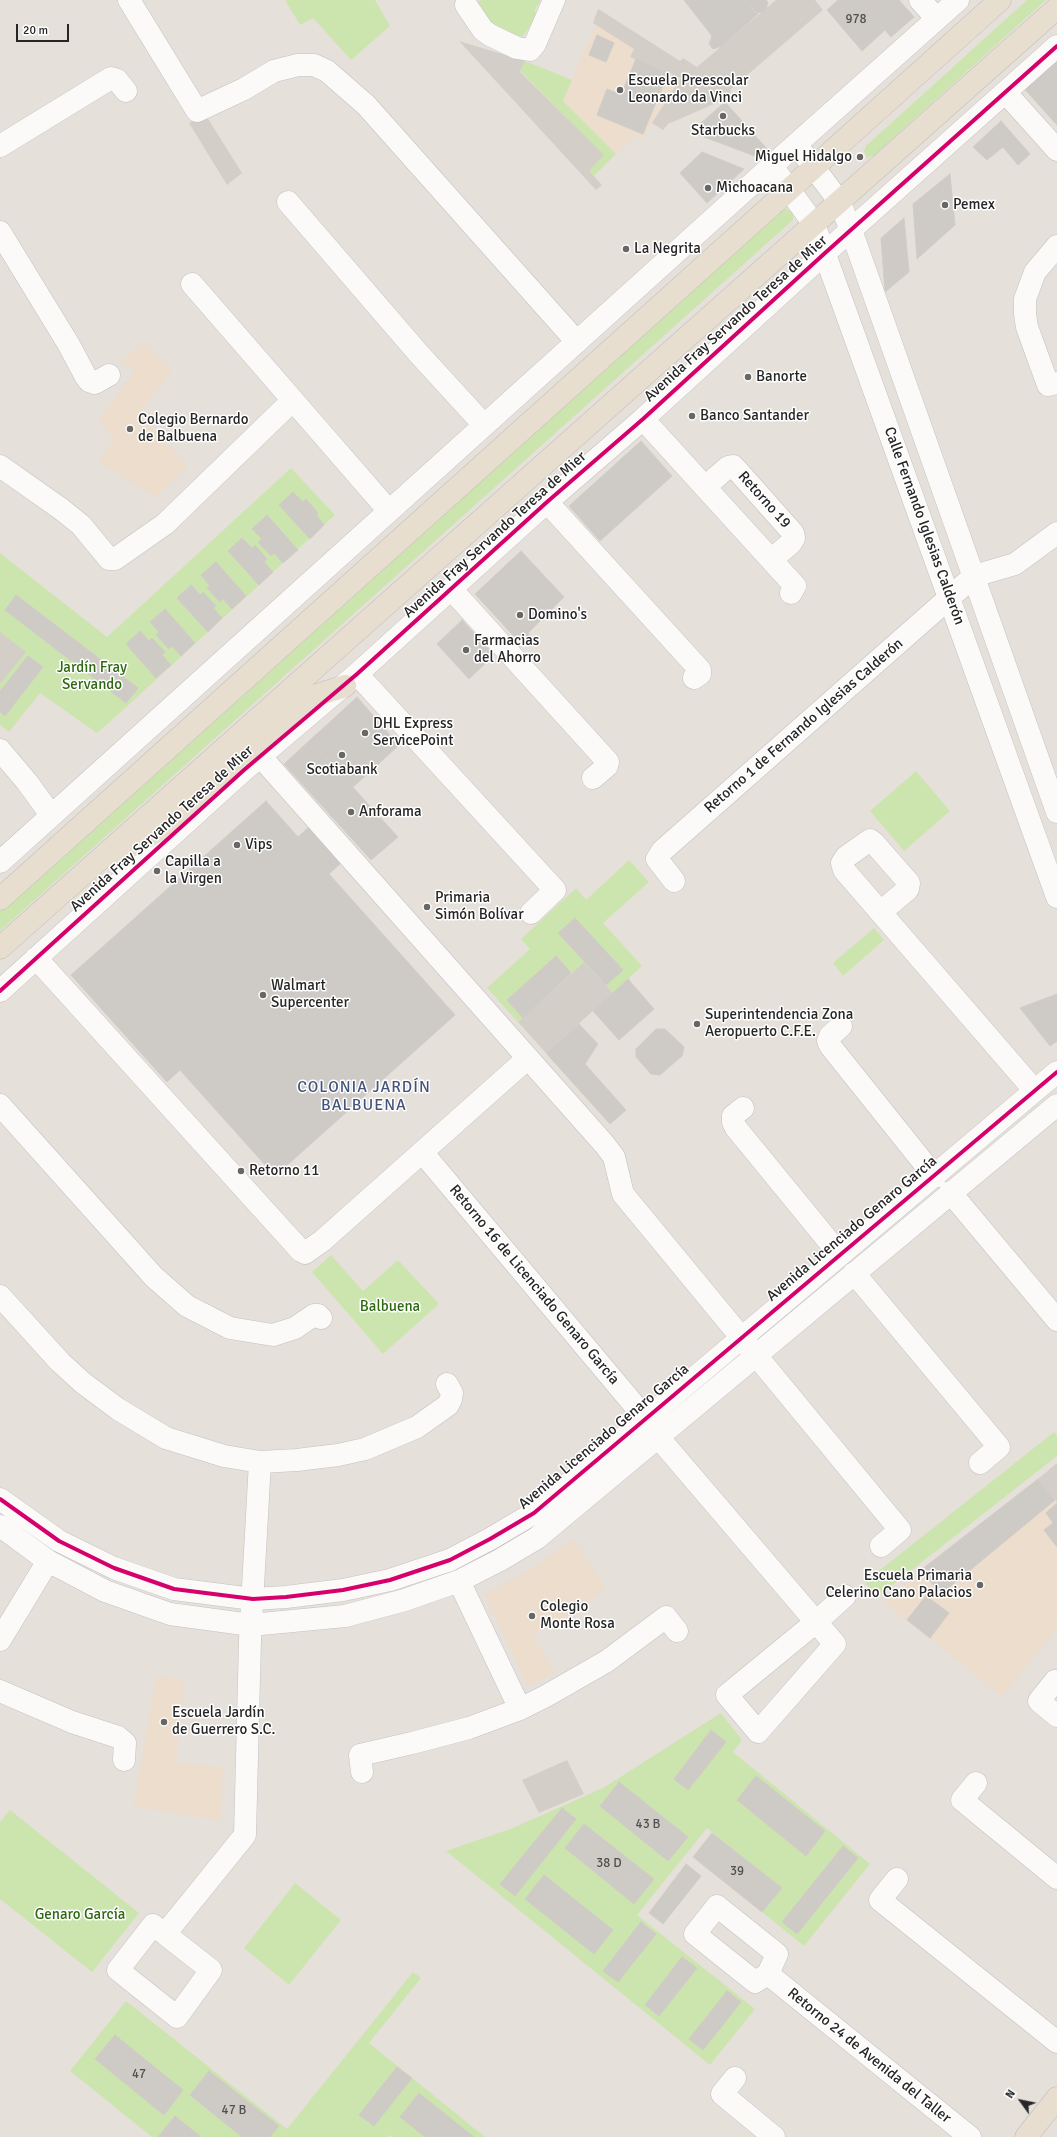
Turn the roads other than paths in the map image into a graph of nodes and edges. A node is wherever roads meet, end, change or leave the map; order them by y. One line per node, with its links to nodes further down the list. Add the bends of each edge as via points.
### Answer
1 (129, 0): 26 (street, via 197,111 274,71 298,65 314,65 327,71 366,105)
2 (554, 0): 6 (street, via 536,44 530,50 517,48 490,36)
3 (920, 0): 8 (street)
4 (958, 0): 8 (street)
5 (1000, 0): 16 (main road)
6 (468, 2)
7 (1057, 8): 18 (main road, Avenida Fray Servando Teresa de Mier)
8 (937, 19): 12 (street)
9 (1057, 46): 11 (street, Avenida Fray Servando Teresa de Mier)
10 (126, 91): 13 (street, via 117,80 111,78)
11 (1006, 93): 14 (street); 21 (street, Avenida Fray Servando Teresa de Mier)
12 (796, 144): 15 (street); 16 (street, Calle Fernando Iglesias Calderón)
13 (0, 146)
14 (1057, 150)
15 (772, 166): 17 (street, Calle Fernando Iglesias Calderón); 26 (street)
16 (814, 167): 17 (main road); 18 (street, Calle Fernando Iglesias Calderón)
17 (789, 189): 20 (street, Calle Fernando Iglesias Calderón); 53 (main road)
18 (839, 201): 20 (main road, Avenida Fray Servando Teresa de Mier); 21 (street, Calle Fernando Iglesias Calderón)
19 (288, 202): 31 (street)
20 (814, 224): 24 (street, Calle Fernando Iglesias Calderón); 50 (main road, Avenida Fray Servando Teresa de Mier)
21 (851, 230): 24 (street, Avenida Fray Servando Teresa de Mier); 38 (street, Calle Fernando Iglesias Calderón)
22 (0, 232): 27 (street, via 86,377 95,383)
23 (1057, 246): 28 (street, via 1035,272 1025,299 1025,314 1027,327 1048,385)
24 (825, 253): 30 (street, Avenida Fray Servando Teresa de Mier); 41 (street, Calle Fernando Iglesias Calderón)
25 (192, 284): 29 (street)
26 (577, 342): 31 (street)
27 (109, 376)
28 (1057, 382)
29 (292, 401): 32 (street, via 165,524 115,560 109,559 81,525); 35 (street)
30 (643, 420): 33 (street); 34 (street, Avenida Fray Servando Teresa de Mier)
31 (484, 425): 35 (street)
32 (0, 466)
33 (705, 487): 37 (street); 37 (street, Retorno 19, via 728,468 733,466 737,470 793,533 792,543)
34 (547, 502): 39 (street, Avenida Fray Servando Teresa de Mier); 42 (street, via 700,670 700,674)
35 (389, 511): 48 (street)
36 (1057, 533): 38 (street, via 1015,564)
37 (771, 560): 40 (street, via 795,586)
38 (974, 576): 41 (street, Retorno 1 de Fernando Iglesias Calderón); 47 (street, Calle Fernando Iglesias Calderón)
39 (452, 590): 43 (street, Avenida Fray Servando Teresa de Mier); 46 (street, via 608,762 607,766)
40 (791, 593)
41 (950, 598): 51 (street, Retorno 1 de Fernando Iglesias Calderón, via 662,851 657,859); 52 (street, Calle Fernando Iglesias Calderón)
42 (694, 678)
43 (351, 680): 45 (street, Avenida Fray Servando Teresa de Mier); 50 (main road, via 308,698 157,831); 55 (street, via 555,890)
44 (0, 750): 48 (street, via 28,782)
45 (261, 757): 57 (street, Avenida Fray Servando Teresa de Mier); 60 (street)
46 (593, 778)
47 (1057, 812)
48 (51, 815): 49 (street)
49 (0, 862)
50 (78, 876): 56 (main road, Avenida Fray Servando Teresa de Mier)
51 (674, 881)
52 (1057, 897)
53 (0, 899)
54 (882, 911): 62 (street)
55 (531, 913)
56 (0, 948)
57 (36, 958): 58 (street, Avenida Fray Servando Teresa de Mier); 66 (street, via 301,1251 310,1251)
58 (0, 991)
59 (841, 1026): 67 (street, via 830,1036 828,1041 831,1047)
60 (528, 1058): 66 (street); 74 (street, via 605,1145 614,1157 623,1194)
61 (1057, 1072): 62 (street, Avenida Licenciado Genaro García)
62 (1035, 1091): 67 (street, Avenida Licenciado Genaro García)
63 (0, 1105): 72 (street, via 154,1277 187,1306 230,1328 273,1335 295,1328 314,1315)
64 (1057, 1105): 68 (street)
65 (743, 1108): 69 (street, via 734,1116 736,1128)
66 (422, 1152): 77 (street, Retorno 16 de Licenciado Genaro García)
67 (934, 1177): 69 (street, Avenida Licenciado Genaro García)
68 (950, 1192): 70 (street); 73 (street)
69 (840, 1255): 74 (street, Avenida Licenciado Genaro García)
70 (854, 1274): 75 (street); 80 (street, via 999,1447)
71 (0, 1296): 79 (street, via 60,1362 83,1384 118,1409 166,1438 224,1456)
72 (321, 1318)
73 (1057, 1320)
74 (740, 1338): 75 (street); 77 (street, Avenida Licenciado Genaro García)
75 (757, 1354): 78 (street); 85 (street, via 900,1530)
76 (447, 1384): 79 (street, via 452,1393 448,1404 417,1427 391,1439 365,1449 338,1455)
77 (646, 1419): 81 (street, Avenida Licenciado Genaro García)
78 (658, 1437): 83 (street); 90 (street)
79 (260, 1462): 89 (street)
80 (980, 1463)
81 (558, 1493): 83 (street); 89 (street, Avenida Licenciado Genaro García, via 528,1516 450,1560 390,1580 343,1590)
82 (0, 1499): 89 (street, Avenida Licenciado Genaro García, via 59,1541 114,1568 174,1589)
83 (571, 1510): 87 (street, via 537,1538)
84 (0, 1526): 86 (street)
85 (881, 1546)
86 (48, 1562): 91 (street, via 105,1591 170,1614); 93 (street)
87 (459, 1581): 91 (street, via 405,1600 345,1616); 96 (street)
88 (845, 1596): 90 (street)
89 (252, 1599): 91 (street)
90 (816, 1622): 90 (street, via 727,1695 758,1732 835,1644)
91 (251, 1625): 103 (street, via 244,1834)
92 (678, 1631): 96 (street, via 666,1617 607,1661)
93 (0, 1640)
94 (1055, 1681): 97 (street, via 1039,1702)
95 (0, 1690): 98 (street, via 72,1722 122,1739 125,1748)
96 (520, 1709): 99 (street, via 469,1728 360,1755)
97 (1057, 1716)
98 (124, 1760)
99 (362, 1772)
100 (976, 1783): 101 (street, via 962,1800)
101 (1057, 1878)
102 (897, 1879): 105 (street, via 880,1900)
103 (165, 1934)
104 (768, 1974): 109 (street, Retorno 24 de Avenida del Taller)
105 (1057, 2042)
106 (735, 2078): 108 (street, via 722,2094)
107 (1057, 2098): 110 (main road)
108 (774, 2137)
109 (970, 2137)
110 (1026, 2137)

